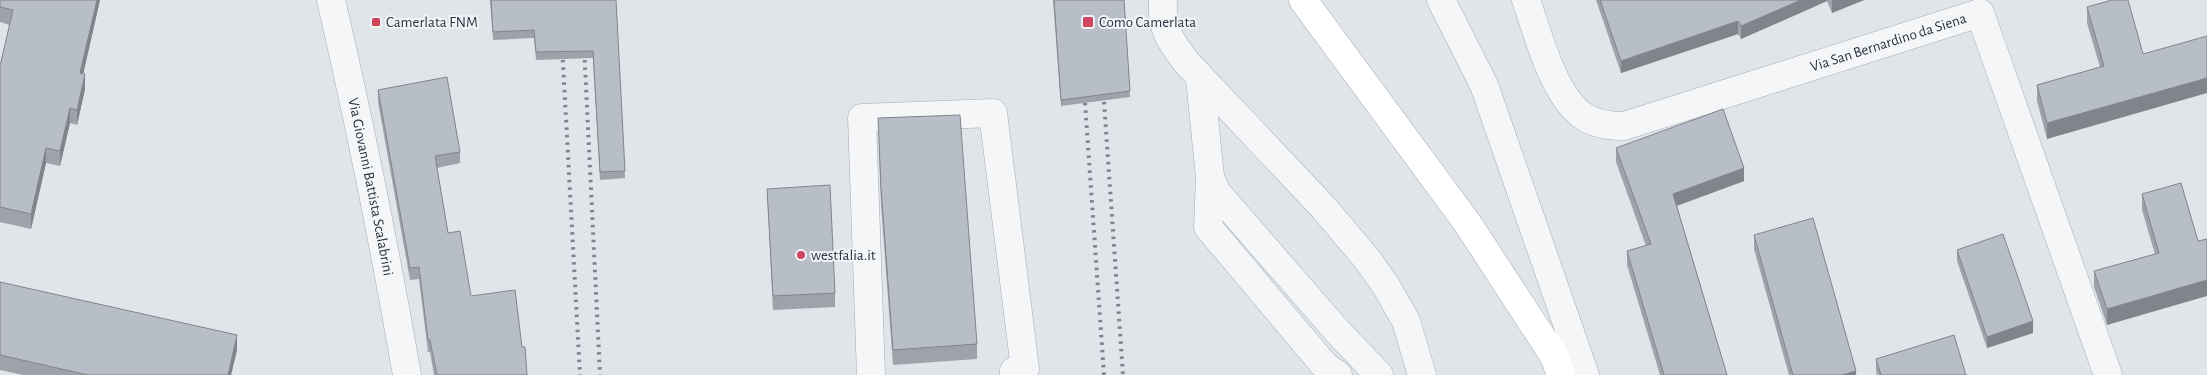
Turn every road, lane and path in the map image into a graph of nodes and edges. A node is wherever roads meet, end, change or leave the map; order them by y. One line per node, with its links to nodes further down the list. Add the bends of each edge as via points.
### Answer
1 (331, 0): 8 (street, Via Giovanni Battista Scalabrini)
2 (1163, 0): 6 (street, via 1162,19 1169,39)
3 (1303, 0): 14 (main road, via 1468,224 1554,356)
4 (1442, 0): 15 (street, via 1484,85)
5 (1526, 0): 16 (street, Via San Bernardino da Siena, via 1545,58 1573,107 1598,123 1624,126 1980,13)
6 (1200, 79): 7 (street); 13 (street, via 1323,207 1367,259 1406,321)
7 (1210, 177): 11 (street, via 1208,227 1325,366); 12 (street, via 1217,193 1338,332)
8 (407, 375)
9 (871, 375): 10 (street, via 862,118 992,113 1025,369 1014,370)
10 (1014, 375)
11 (1338, 375)
12 (1380, 375)
13 (1422, 375)
14 (1561, 375)
15 (1585, 375)
16 (2108, 375)

